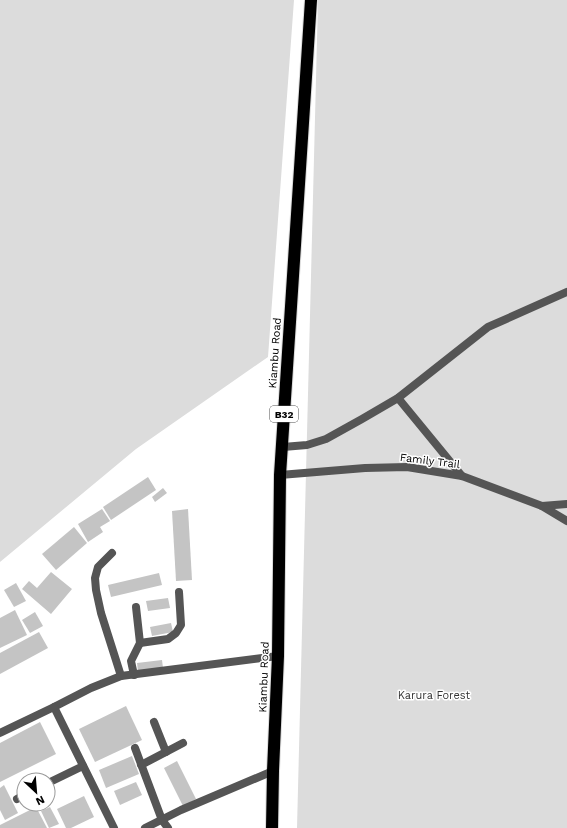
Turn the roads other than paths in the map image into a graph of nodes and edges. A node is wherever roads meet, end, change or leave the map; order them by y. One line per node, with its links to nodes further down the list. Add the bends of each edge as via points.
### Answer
1 (310, 0): 4 (highway, Kiambu Road / B32)
2 (567, 292): 3 (street, via 488,327)
3 (398, 398): 4 (street, via 326,439 307,445); 6 (street)
4 (283, 447): 5 (highway, Kiambu Road / B32)
5 (280, 475): 6 (street, Family Trail, via 407,467); 14 (highway, Kiambu Road / B32)
6 (462, 476): 8 (street, Family Trail)
7 (567, 504): 8 (street)
8 (542, 506): 9 (street, Family Trail)
9 (567, 521)
10 (112, 553): 16 (street, via 98,567 95,578 101,613)
11 (179, 592): 13 (street, via 181,625 176,634 168,639)
12 (136, 607): 13 (street)
13 (140, 644): 15 (street, via 132,660)
14 (278, 656): 15 (street); 25 (highway, Kiambu Road / B32)
15 (134, 675): 16 (street)
16 (121, 676): 17 (street)
17 (54, 707): 19 (street); 24 (street)
18 (154, 722): 22 (street)
19 (0, 732)
20 (183, 743): 22 (street)
21 (135, 748): 23 (street)
22 (166, 752): 23 (street)
23 (141, 765): 27 (street)
24 (83, 766): 26 (street); 28 (street)
25 (273, 771): 27 (street); 31 (highway, Kiambu Road / B32)
26 (56, 779)
27 (162, 820): 29 (street); 30 (street)
28 (114, 828)
29 (145, 828)
30 (168, 828)
31 (272, 828)

